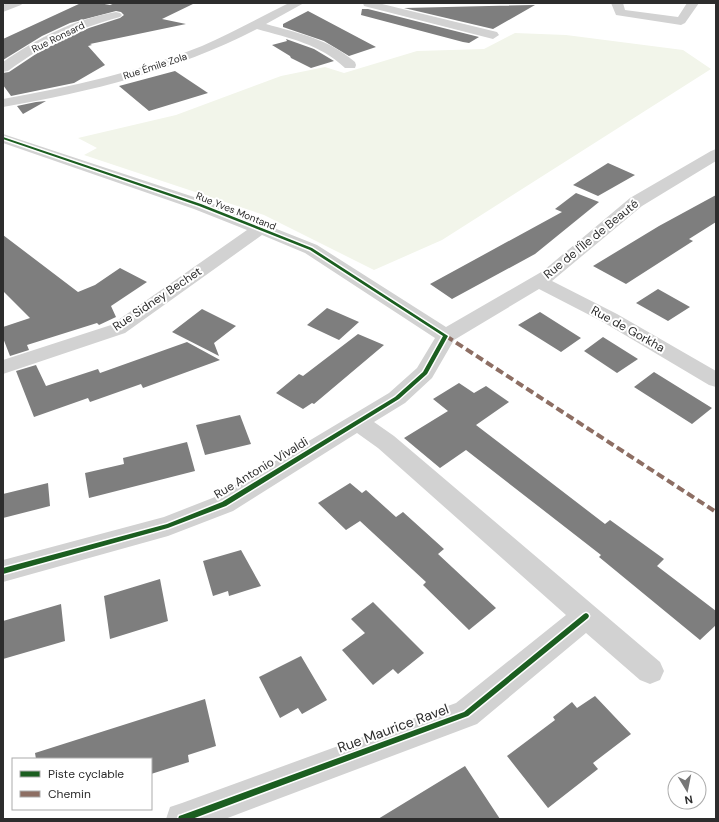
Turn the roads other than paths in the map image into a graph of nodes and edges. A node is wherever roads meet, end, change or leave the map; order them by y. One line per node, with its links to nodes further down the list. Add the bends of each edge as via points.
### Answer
1 (17, 3): 6 (street)
2 (298, 3): 10 (street, Rue Émile Zola)
3 (616, 3): 4 (street, via 620,13 681,21)
4 (693, 3)
5 (368, 4): 9 (street)
6 (3, 9)
7 (432, 10): 9 (street)
8 (116, 15): 13 (street, Rue Ronsard, via 98,18 34,46)
9 (422, 17): 11 (street)
10 (255, 25): 12 (street, via 313,40 344,58); 14 (street, Rue Émile Zola, via 206,48 145,71 66,91)
11 (493, 35)
12 (350, 65)
13 (3, 68)
14 (3, 103)
15 (3, 138): 17 (street, Rue Yves Montand, via 200,205)
16 (713, 159): 18 (street, Rue de l'Île de Beauté, via 636,202)
17 (258, 230): 19 (street, Rue Yves Montand, via 311,249); 20 (street, Rue Sidney Bechet, via 118,329)
18 (539, 282): 19 (street, Rue de l'Île de Beauté); 21 (street, Rue de Gorkha, via 610,318)
19 (446, 336): 22 (street, Rue Antonio Vivaldi, via 426,373 397,398)
20 (3, 367)
21 (716, 380)
22 (358, 421): 23 (street, Rue Antonio Vivaldi, via 224,504 168,526); 24 (street, via 386,442)
23 (3, 571)
24 (586, 616): 25 (street); 26 (street, Rue Maurice Ravel, via 466,714)
25 (650, 671)
26 (182, 819)

